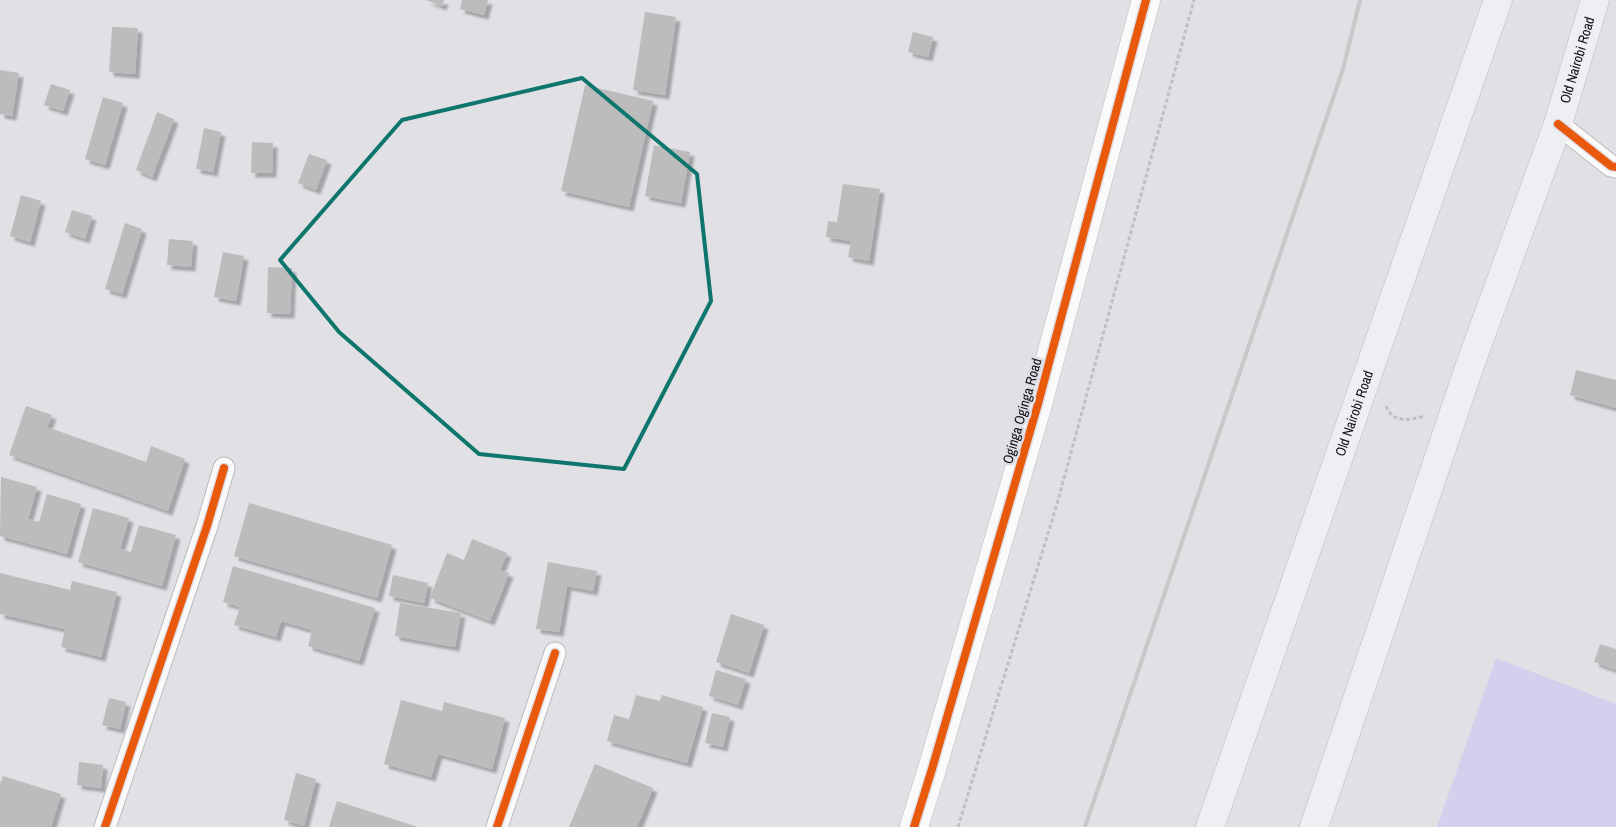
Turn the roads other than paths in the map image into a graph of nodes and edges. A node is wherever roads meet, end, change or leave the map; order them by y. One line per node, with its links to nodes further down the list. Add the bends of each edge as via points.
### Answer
1 (1146, 0): 10 (street, Oginga Oginga Road, via 1038,404)
2 (1498, 0): 11 (highway, Old Nairobi Road)
3 (1595, 0): 4 (highway, Old Nairobi Road)
4 (1558, 124): 5 (street); 12 (highway, Old Nairobi Road, via 1470,365)
5 (1616, 167)
6 (224, 468): 8 (street)
7 (555, 654): 9 (street)
8 (105, 827)
9 (498, 827)
10 (914, 827)
11 (1210, 827)
12 (1314, 827)

